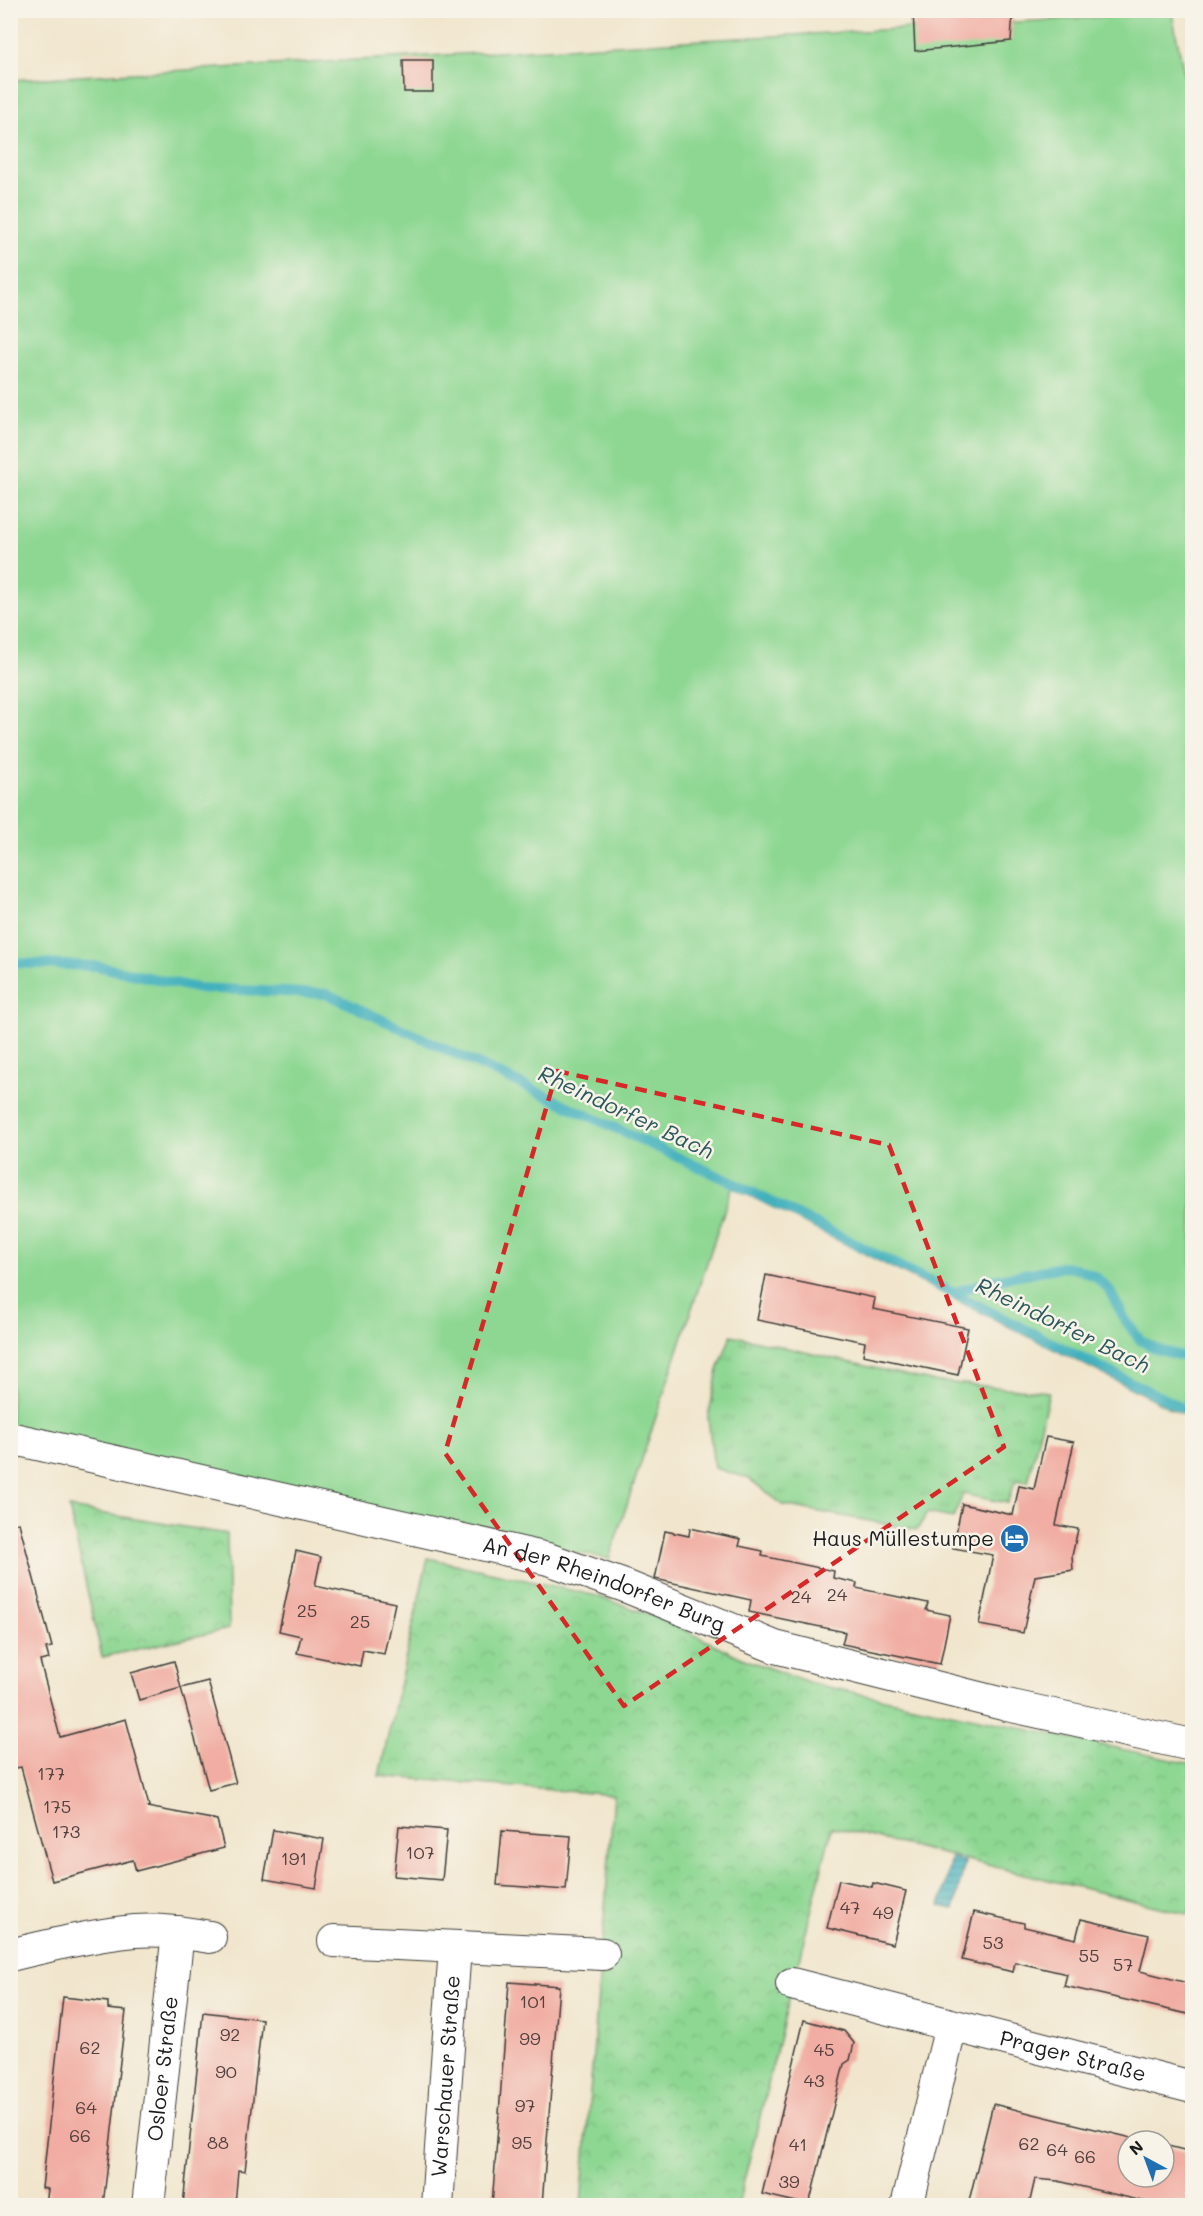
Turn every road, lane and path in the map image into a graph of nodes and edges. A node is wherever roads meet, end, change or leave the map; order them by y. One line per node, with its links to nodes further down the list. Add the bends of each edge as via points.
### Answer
1 (10, 1438): 2 (street, An der Rheindorfer Burg, via 548,1558 775,1647 1007,1705)
2 (1192, 1745)
3 (178, 1932): 4 (street); 8 (street, via 137,1931); 12 (street, Osloer Straße)
4 (210, 1937)
5 (334, 1941): 6 (street, Warschauer Straße)
6 (455, 1947): 7 (street, Warschauer Straße); 13 (street, Warschauer Straße)
7 (603, 1954)
8 (10, 1955)
9 (792, 1984): 10 (street, Prager Straße)
10 (951, 2026): 11 (street, Prager Straße); 14 (street)
11 (1192, 2087)
12 (148, 2205)
13 (437, 2205)
14 (907, 2205)

